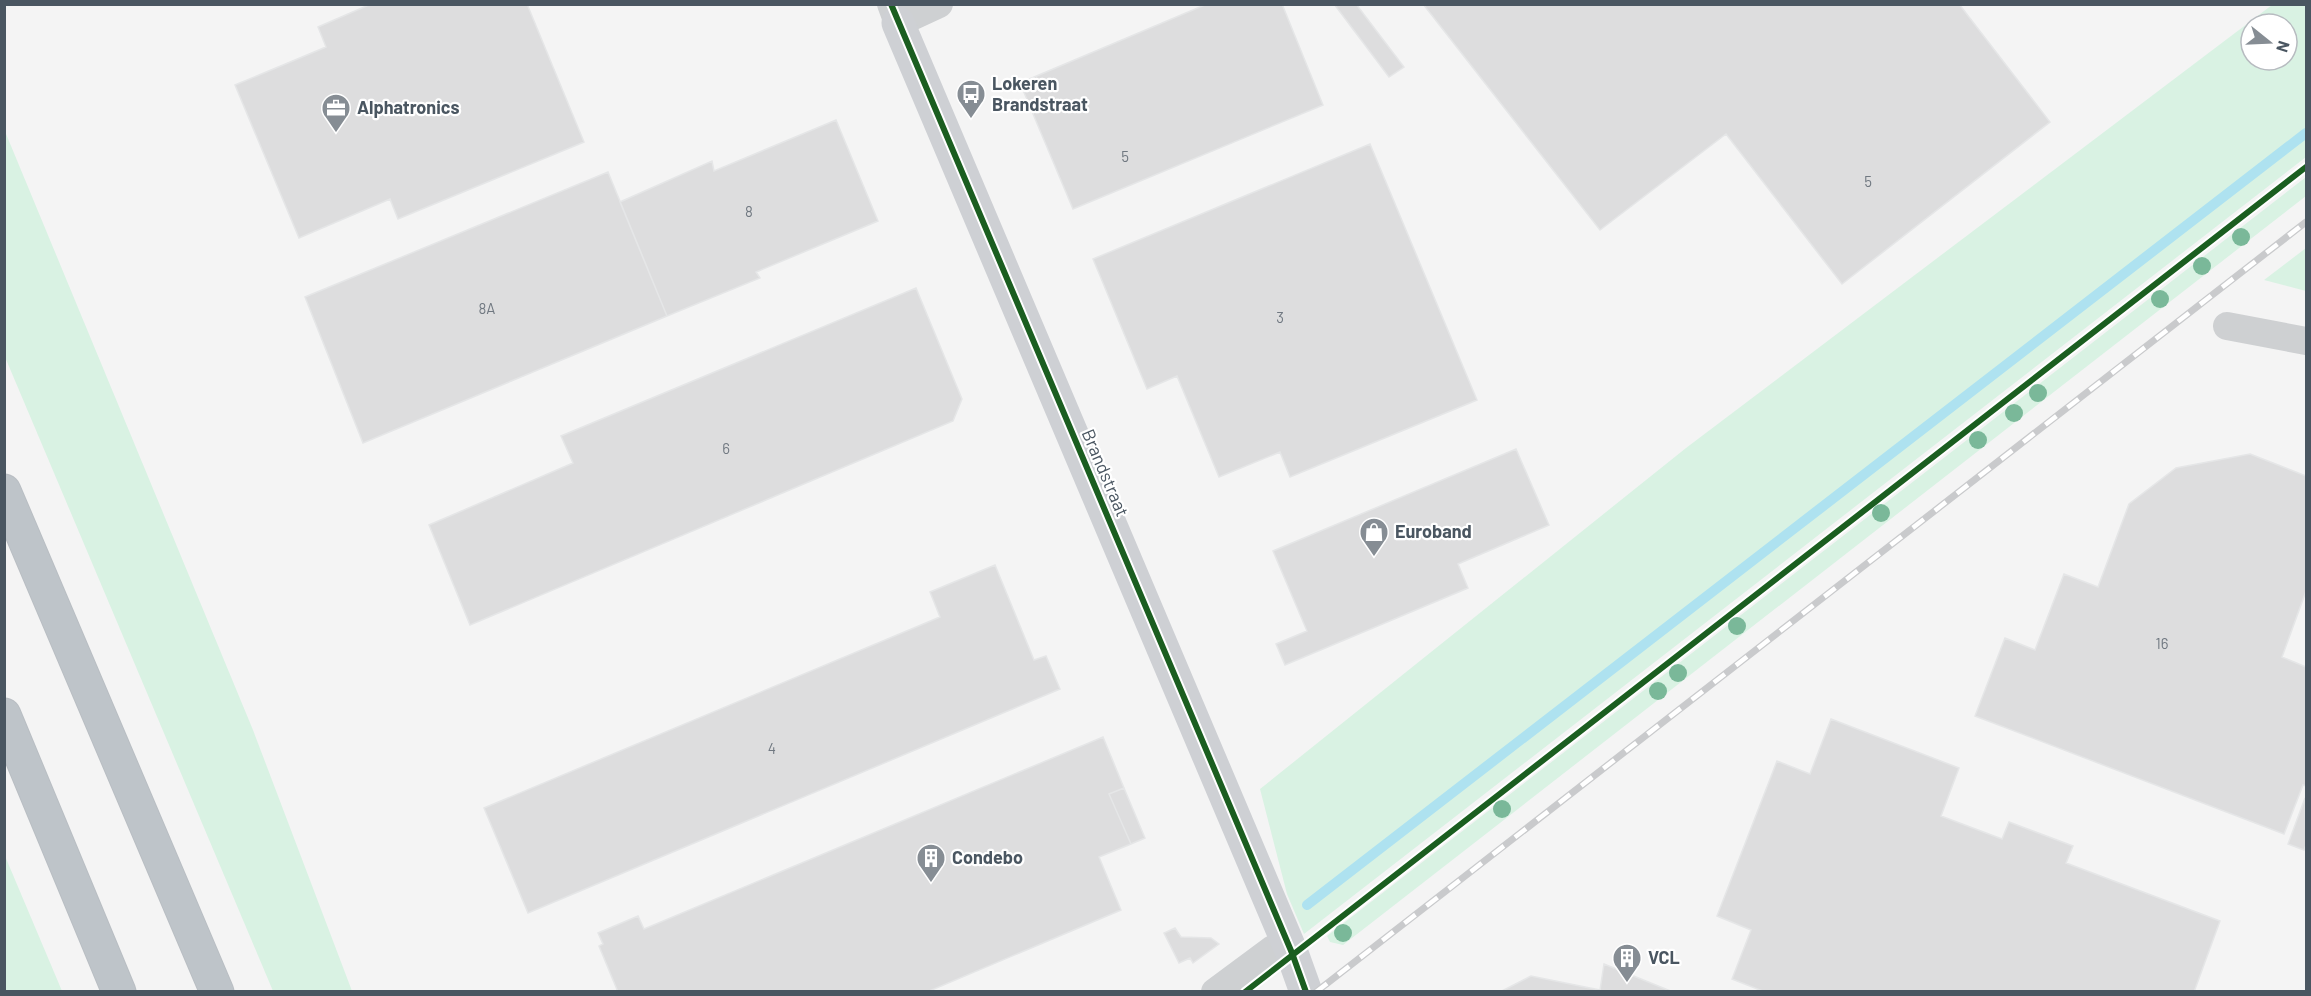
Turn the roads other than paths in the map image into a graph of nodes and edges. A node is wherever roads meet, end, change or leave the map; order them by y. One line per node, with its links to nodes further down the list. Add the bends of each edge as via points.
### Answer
1 (939, 4): 2 (street)
2 (895, 14): 7 (street, Brandstraat)
3 (2227, 326): 4 (street)
4 (2307, 341)
5 (4, 491): 9 (highway)
6 (4, 715): 8 (highway)
7 (1292, 953): 10 (street, via 1272,949); 11 (street, Brandstraat)
8 (119, 992)
9 (217, 992)
10 (1215, 992)
11 (1306, 992)

